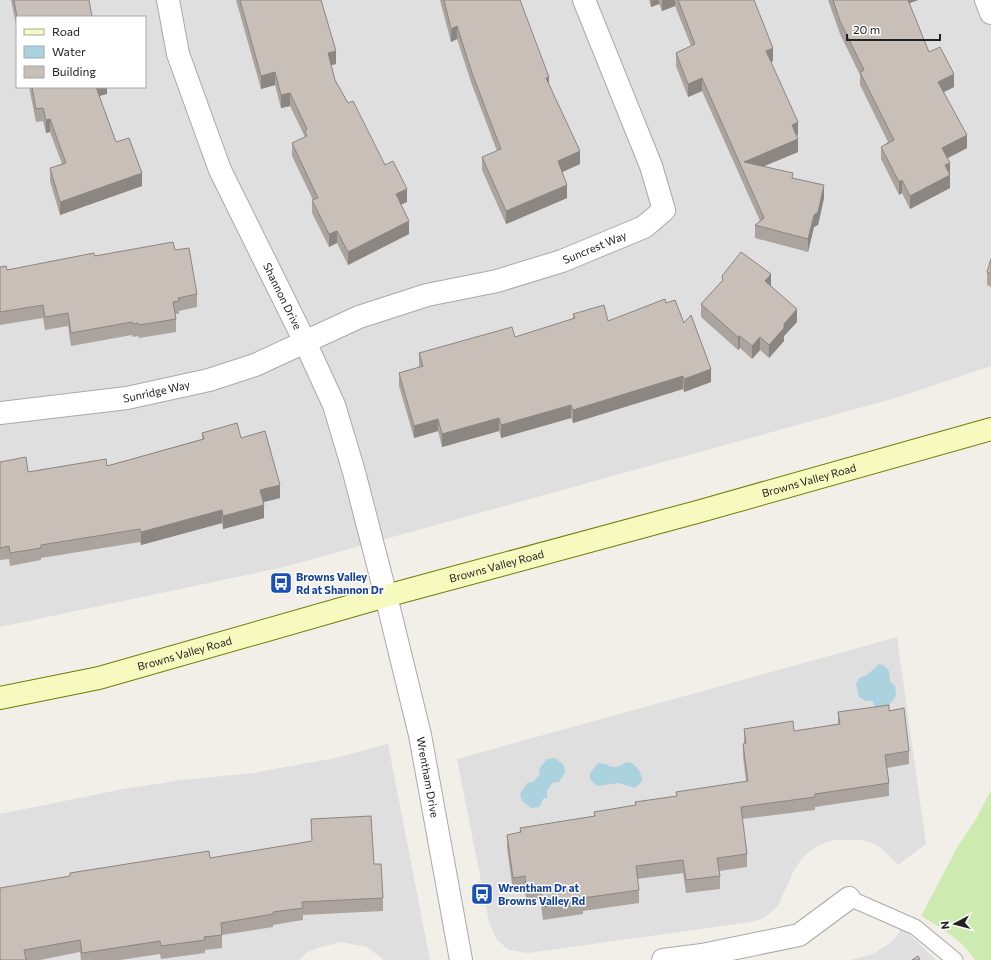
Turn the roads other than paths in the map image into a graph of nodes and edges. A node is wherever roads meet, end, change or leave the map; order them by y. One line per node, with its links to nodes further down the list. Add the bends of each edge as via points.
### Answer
1 (168, 0): 5 (street, Shannon Drive, via 178,54 220,170)
2 (584, 0): 5 (street, Suncrest Way, via 651,166 664,210 644,227 562,260 497,281 427,295 359,317)
3 (986, 0): 4 (street)
4 (991, 13)
5 (305, 342): 6 (street, Sunridge Way, via 255,365 209,380 127,398); 8 (street, Shannon Drive, via 334,405)
6 (0, 413)
7 (991, 428): 8 (main road, Browns Valley Road, via 697,512)
8 (386, 596): 9 (main road, Browns Valley Road, via 99,678); 11 (street, Wrentham Drive, via 420,735)
9 (0, 698)
10 (849, 898): 12 (street, via 798,935 702,955); 13 (lane, via 915,927)
11 (461, 960)
12 (663, 960)
13 (955, 960)

